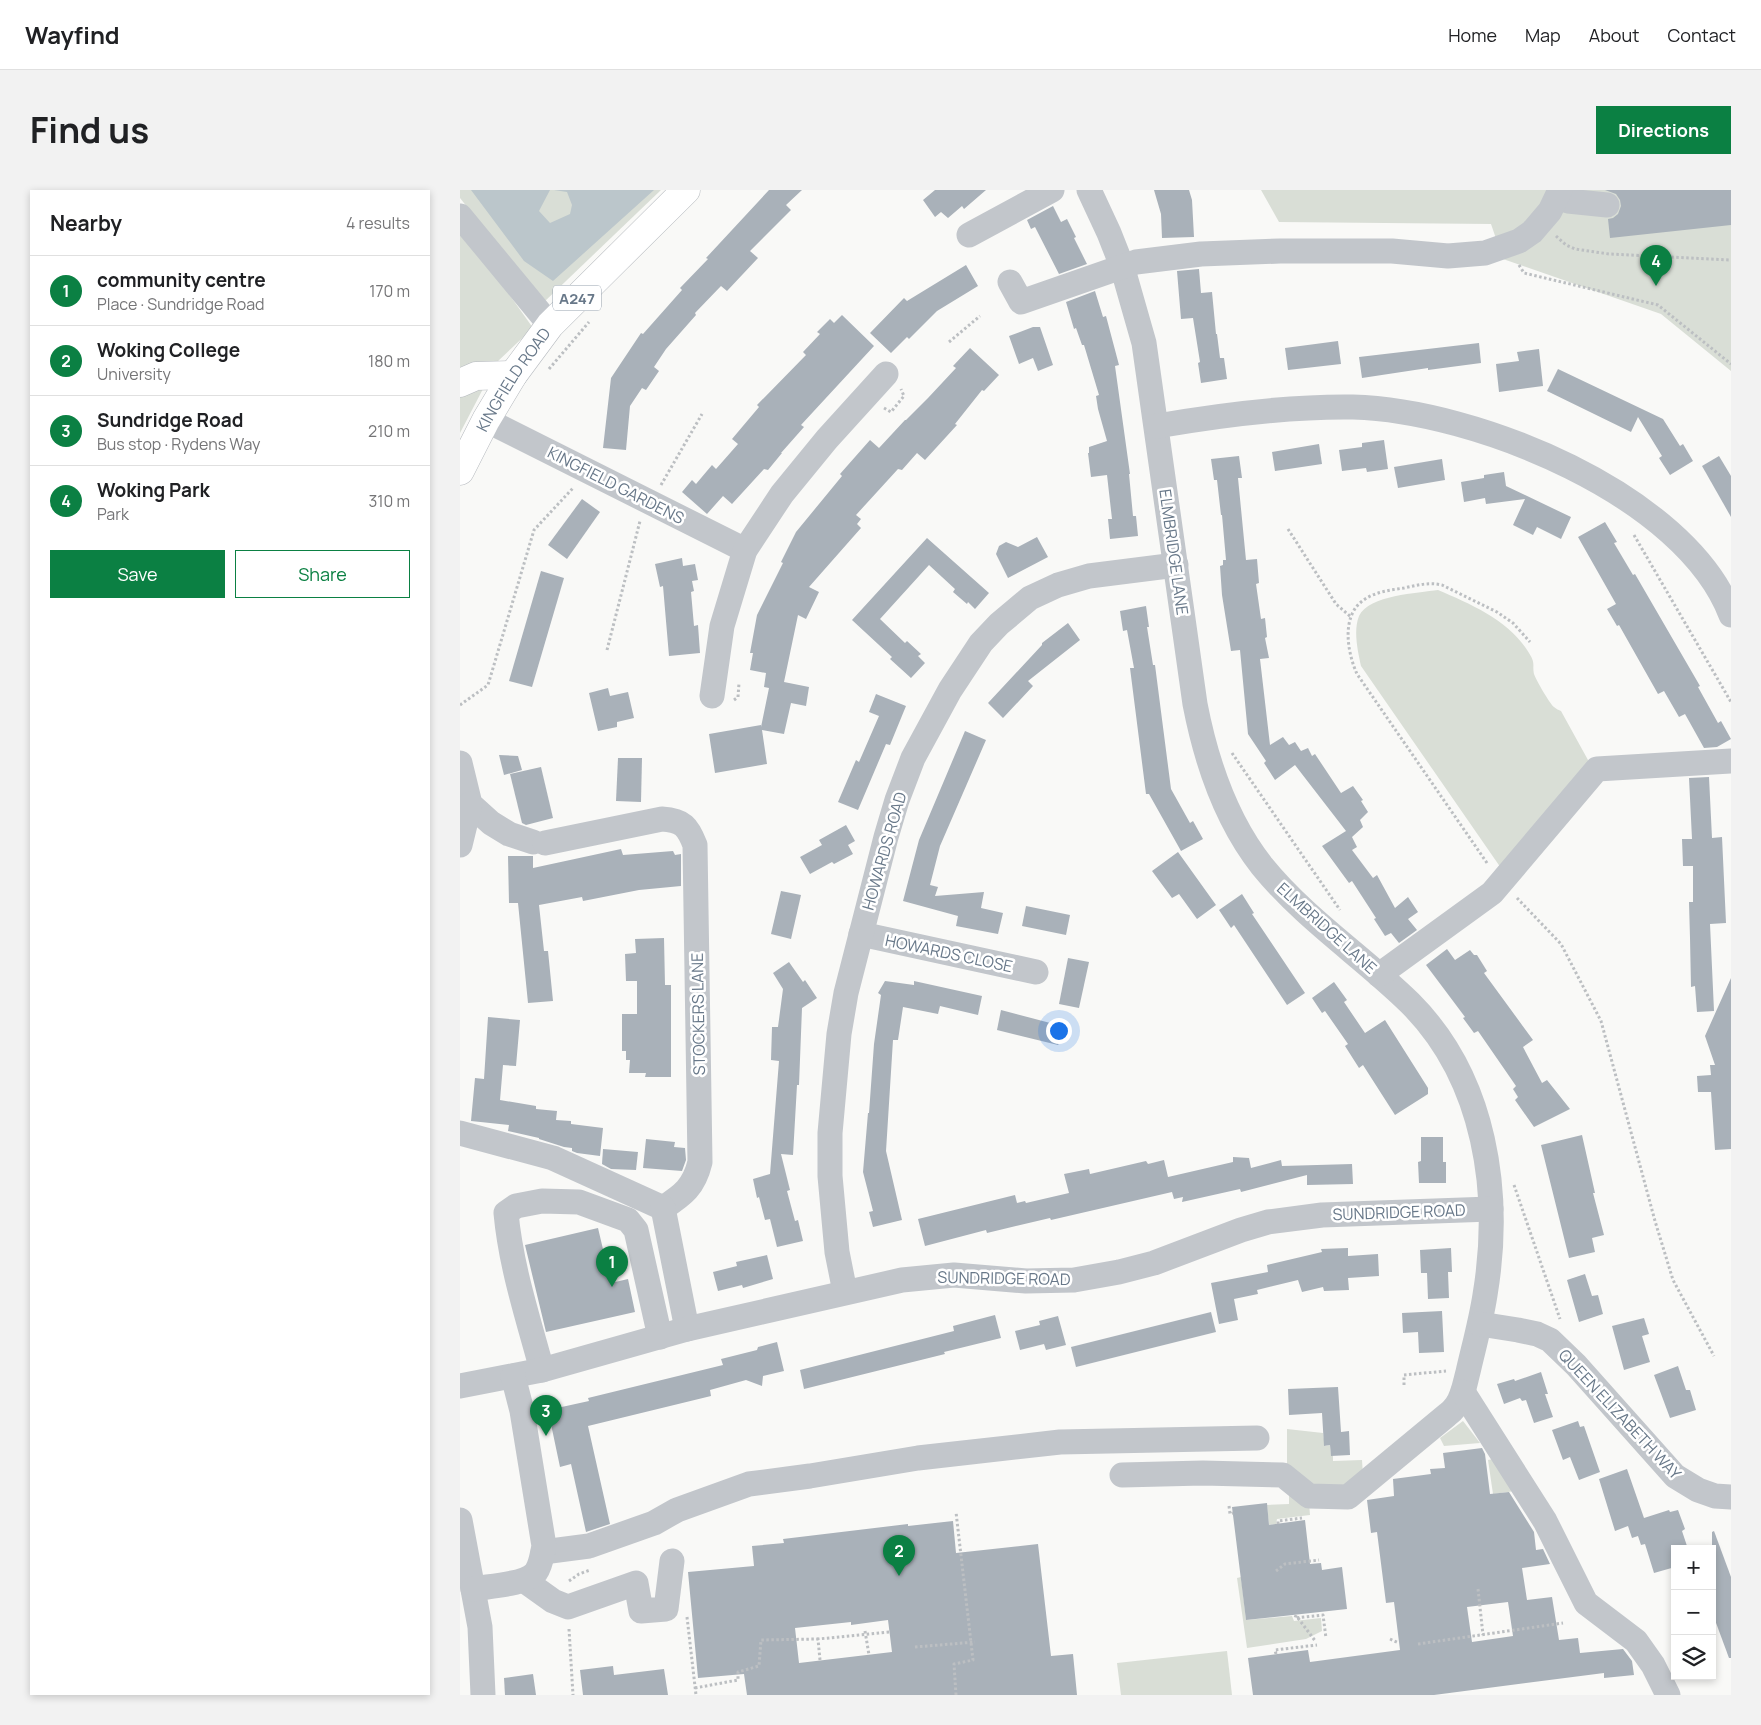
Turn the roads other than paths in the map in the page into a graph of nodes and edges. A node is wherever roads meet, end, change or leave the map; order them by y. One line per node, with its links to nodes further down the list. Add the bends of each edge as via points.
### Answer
1 (686, 190): 10 (main road, KINGFIELD ROAD / A247)
2 (1052, 190): 7 (street)
3 (1089, 190): 8 (street, ELMBRIDGE LANE)
4 (1559, 193): 5 (street, via 1568,201); 8 (street, via 1550,211 1532,232 1519,241 1484,253 1465,256 1392,251 1201,254)
5 (1606, 205)
6 (460, 216): 10 (street)
7 (969, 235)
8 (1122, 266): 9 (street, via 1021,302); 15 (street, ELMBRIDGE LANE, via 1144,343)
9 (1010, 282)
10 (550, 325): 11 (main road, KINGFIELD ROAD / A247)
11 (513, 375): 13 (main road, via 476,376); 14 (main road, KINGFIELD ROAD / A247)
12 (892, 380): 17 (street, via 827,439 782,494)
13 (460, 383)
14 (486, 420): 16 (main road, KINGFIELD ROAD / A247); 17 (street, KINGFIELD GARDENS)
15 (1157, 426): 18 (street, ELMBRIDGE LANE); 19 (street, via 1281,410 1354,407 1415,414 1502,438 1535,450 1605,485 1655,522 1699,562)
16 (460, 471)
17 (745, 550): 20 (street, via 722,626)
18 (1176, 565): 25 (street, HOWARDS ROAD, via 1088,576 1058,584 1030,598 982,643 950,690 913,758 886,837); 27 (street, ELMBRIDGE LANE, via 1200,728 1216,781 1235,824 1277,884)
19 (1731, 615)
20 (722, 699)
21 (1731, 761): 27 (street, via 1597,770 1492,893)
22 (460, 763): 23 (street)
23 (470, 804): 24 (street); 30 (street, STOCKERS LANE, via 509,834 539,843 662,819 683,824 690,832 694,845 700,1162 690,1187)
24 (460, 845)
25 (861, 934): 26 (street, HOWARDS CLOSE); 31 (street, HOWARDS ROAD, via 844,1001 830,1133 833,1214)
26 (1036, 972)
27 (1379, 975): 29 (street, ELMBRIDGE LANE, via 1429,1023 1463,1078 1472,1098 1489,1176)
28 (460, 1133): 30 (street, via 553,1158)
29 (1500, 1202): 31 (street, SUNDRIDGE ROAD, via 1268,1222 1154,1264 1097,1277 1026,1281 930,1276); 32 (street, ELMBRIDGE LANE, via 1490,1245)
30 (662, 1208): 33 (street)
31 (845, 1292): 33 (street, SUNDRIDGE ROAD)
32 (1480, 1324): 37 (street, ELMBRIDGE LANE); 41 (street, QUEEN ELIZABETH WAY, via 1537,1334 1550,1340 1675,1476 1698,1490)
33 (687, 1329): 34 (street, SUNDRIDGE ROAD)
34 (660, 1336): 35 (street, SUNDRIDGE ROAD); 35 (street, via 636,1230 628,1220 579,1202 542,1201 516,1206 506,1213 508,1233 519,1289)
35 (542, 1370): 36 (street, SUNDRIDGE ROAD)
36 (514, 1376): 38 (street, SUNDRIDGE ROAD); 43 (street)
37 (1466, 1380): 40 (street, ELMBRIDGE LANE, via 1456,1406 1447,1416 1348,1497 1309,1496 1282,1475 1203,1472); 49 (street, via 1545,1521 1586,1604 1636,1641)
38 (460, 1386)
39 (1258, 1438): 43 (street, via 1060,1442 918,1458 749,1484 589,1546)
40 (1122, 1475)
41 (1731, 1497)
42 (460, 1520): 46 (street)
43 (543, 1552): 45 (street, via 536,1573)
44 (672, 1561): 45 (street, via 666,1609 641,1611 636,1583 568,1607 553,1601)
45 (525, 1580): 46 (street)
46 (472, 1589): 47 (street, via 480,1627)
47 (470, 1664): 48 (street)
48 (483, 1695)
49 (1668, 1695)

